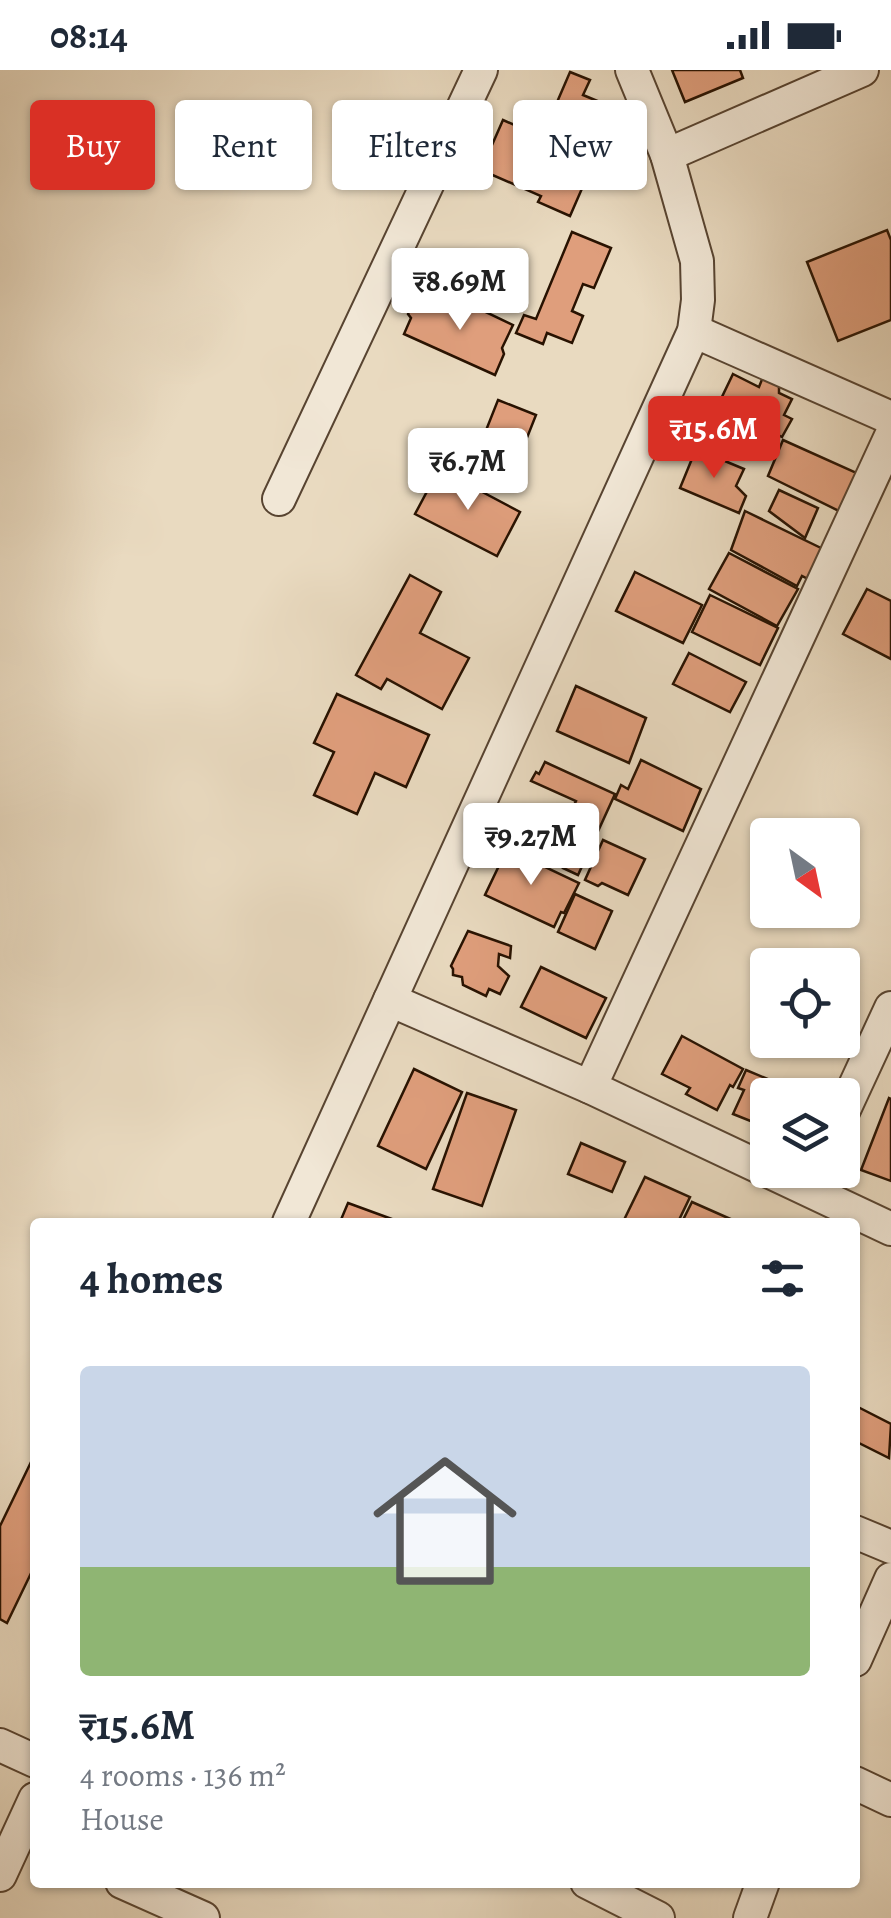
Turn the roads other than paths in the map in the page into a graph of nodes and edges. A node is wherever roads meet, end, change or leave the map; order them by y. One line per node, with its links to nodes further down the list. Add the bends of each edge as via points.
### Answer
1 (481, 70): 8 (street)
2 (632, 70): 4 (street)
3 (862, 70): 4 (street)
4 (667, 156): 5 (street, via 696,261)
5 (694, 331): 6 (street); 9 (street)
6 (891, 418)
7 (891, 436): 12 (street)
8 (279, 499)
9 (390, 1000): 12 (street); 15 (street)
10 (891, 1008): 11 (street)
11 (859, 1078)
12 (590, 1088): 13 (street)
13 (750, 1154)
14 (825, 1188): 16 (street)
15 (290, 1218)
16 (891, 1230)
17 (860, 1534): 18 (street)
18 (891, 1547)
19 (891, 1579): 20 (street)
20 (860, 1649)
21 (0, 1745): 22 (street)
22 (30, 1759)
23 (860, 1785): 24 (street)
24 (891, 1800)
25 (27, 1841): 26 (street)
26 (0, 1875)
27 (136, 1888): 30 (street)
28 (599, 1888): 31 (street)
29 (762, 1888): 32 (street)
30 (203, 1918)
31 (658, 1918)
32 (750, 1918)

